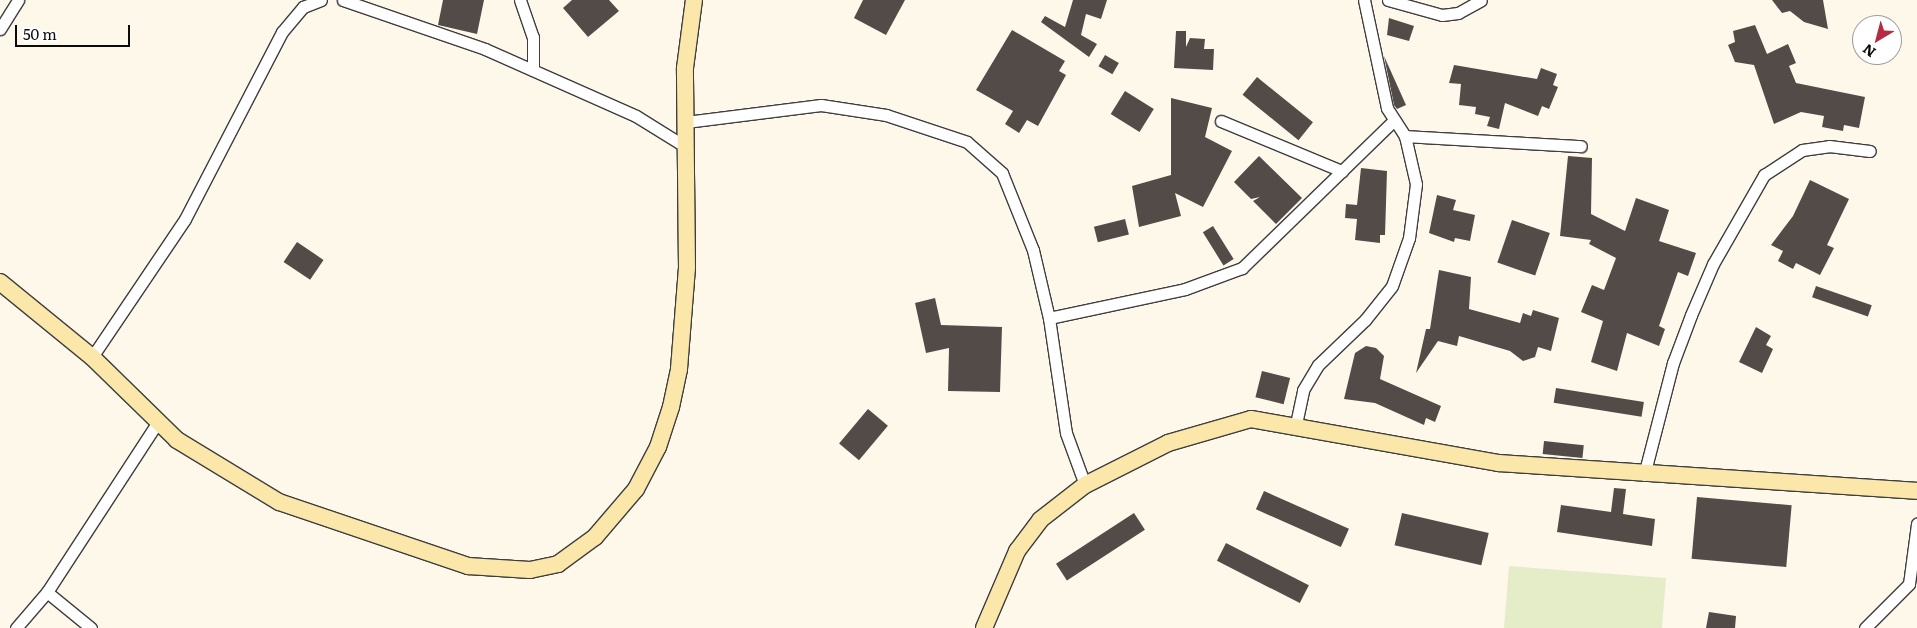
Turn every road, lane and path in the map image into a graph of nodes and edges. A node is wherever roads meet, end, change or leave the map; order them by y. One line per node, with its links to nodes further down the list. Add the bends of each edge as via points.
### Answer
1 (18, 0): 10 (street)
2 (322, 0): 22 (street, via 303,7 282,32 185,219)
3 (343, 0): 11 (street, via 445,33)
4 (520, 0): 11 (street, via 533,37)
5 (694, 0): 14 (street, via 685,68)
6 (1364, 0): 12 (street, via 1387,108)
7 (1388, 0): 9 (street)
8 (1481, 0): 9 (street, via 1458,13 1442,15)
9 (1422, 4)
10 (0, 28)
11 (533, 70): 17 (street, via 636,116)
12 (1394, 120): 15 (street); 19 (street)
13 (1221, 121): 19 (street)
14 (686, 122): 17 (street); 21 (street, via 821,105 886,115 967,142 1002,173 1033,250)
15 (1406, 136): 16 (street); 24 (street, via 1416,184 1409,238 1392,286 1365,320 1318,366 1303,390)
16 (1581, 146)
17 (686, 147): 23 (street, via 686,277 679,369 671,406 658,447 636,489 595,537 558,564 494,570 345,528 279,502 206,460)
18 (1870, 151): 25 (street, via 1829,146 1802,150 1764,175 1713,264 1691,315 1673,363)
19 (1342, 171): 21 (street, via 1242,268 1185,288)
20 (0, 282): 22 (street)
21 (1049, 318): 26 (street, via 1066,433)
22 (92, 357): 23 (street)
23 (157, 423): 30 (street)
24 (1296, 424): 25 (street, via 1499,463); 26 (street, via 1251,419 1213,427 1168,443)
25 (1644, 475): 27 (street)
26 (1085, 485): 33 (street, via 1040,520 1017,551)
27 (1917, 491)
28 (1917, 524): 29 (street)
29 (1913, 587): 34 (street)
30 (47, 592): 31 (street); 32 (street)
31 (16, 628)
32 (92, 628)
33 (984, 628)
34 (1865, 628)

